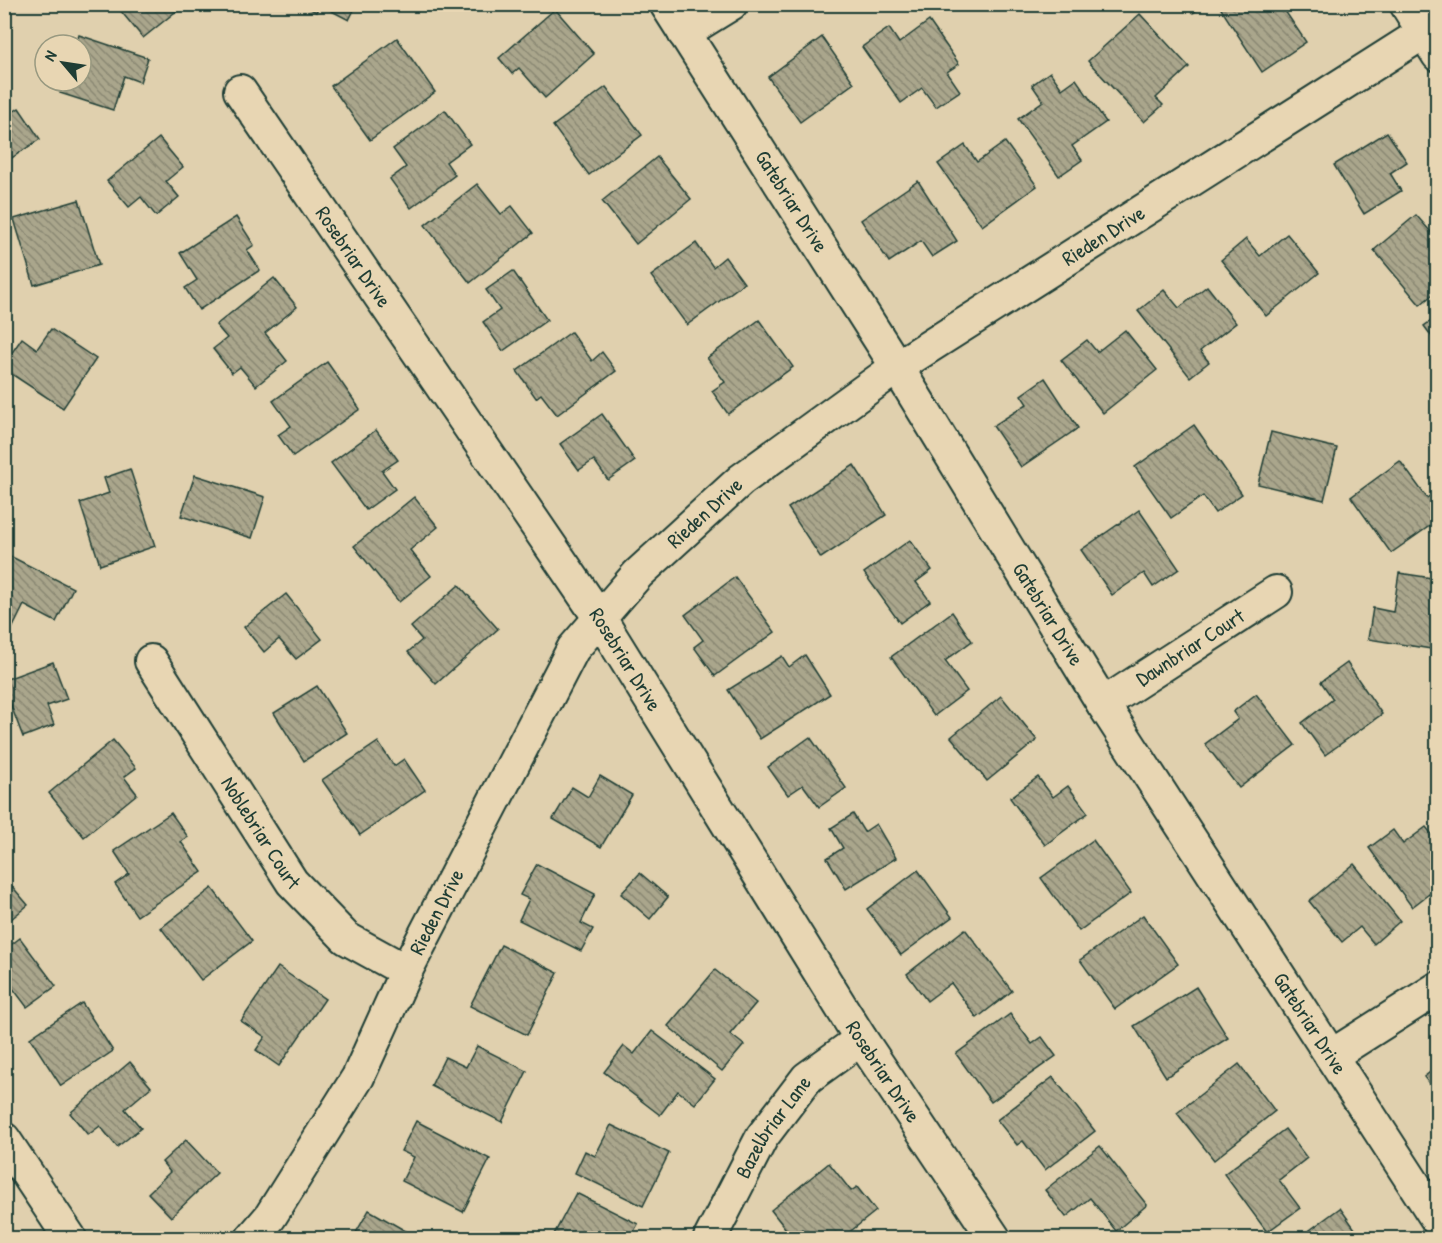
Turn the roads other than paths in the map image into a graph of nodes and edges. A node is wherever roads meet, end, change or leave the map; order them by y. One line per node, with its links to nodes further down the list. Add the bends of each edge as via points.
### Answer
1 (666, 4): 4 (street, Gatebriar Drive)
2 (731, 4): 4 (street)
3 (1406, 4): 5 (street)
4 (684, 33): 7 (street, Gatebriar Drive)
5 (1430, 44): 7 (street, Rieden Drive)
6 (240, 91): 9 (street, Rosebriar Drive)
7 (897, 367): 9 (street, Rieden Drive, via 741,480 638,574); 11 (street, Gatebriar Drive)
8 (1276, 592): 11 (street, Dawnbriar Court)
9 (599, 617): 12 (street, Rieden Drive, via 573,649); 14 (street, Rosebriar Drive)
10 (151, 660): 12 (street, Noblebriar Court, via 291,882 346,938)
11 (1102, 704): 15 (street, Gatebriar Drive)
12 (406, 971): 19 (street, Rieden Drive, via 358,1077 270,1218)
13 (1437, 988): 15 (street)
14 (861, 1039): 20 (street, Bazelbriar Lane, via 807,1078 762,1137); 21 (street, Rosebriar Drive)
15 (1331, 1056): 17 (street, Gatebriar Drive)
16 (4, 1139): 18 (street)
17 (1437, 1221)
18 (70, 1239)
19 (252, 1239)
20 (710, 1239)
21 (994, 1239)

